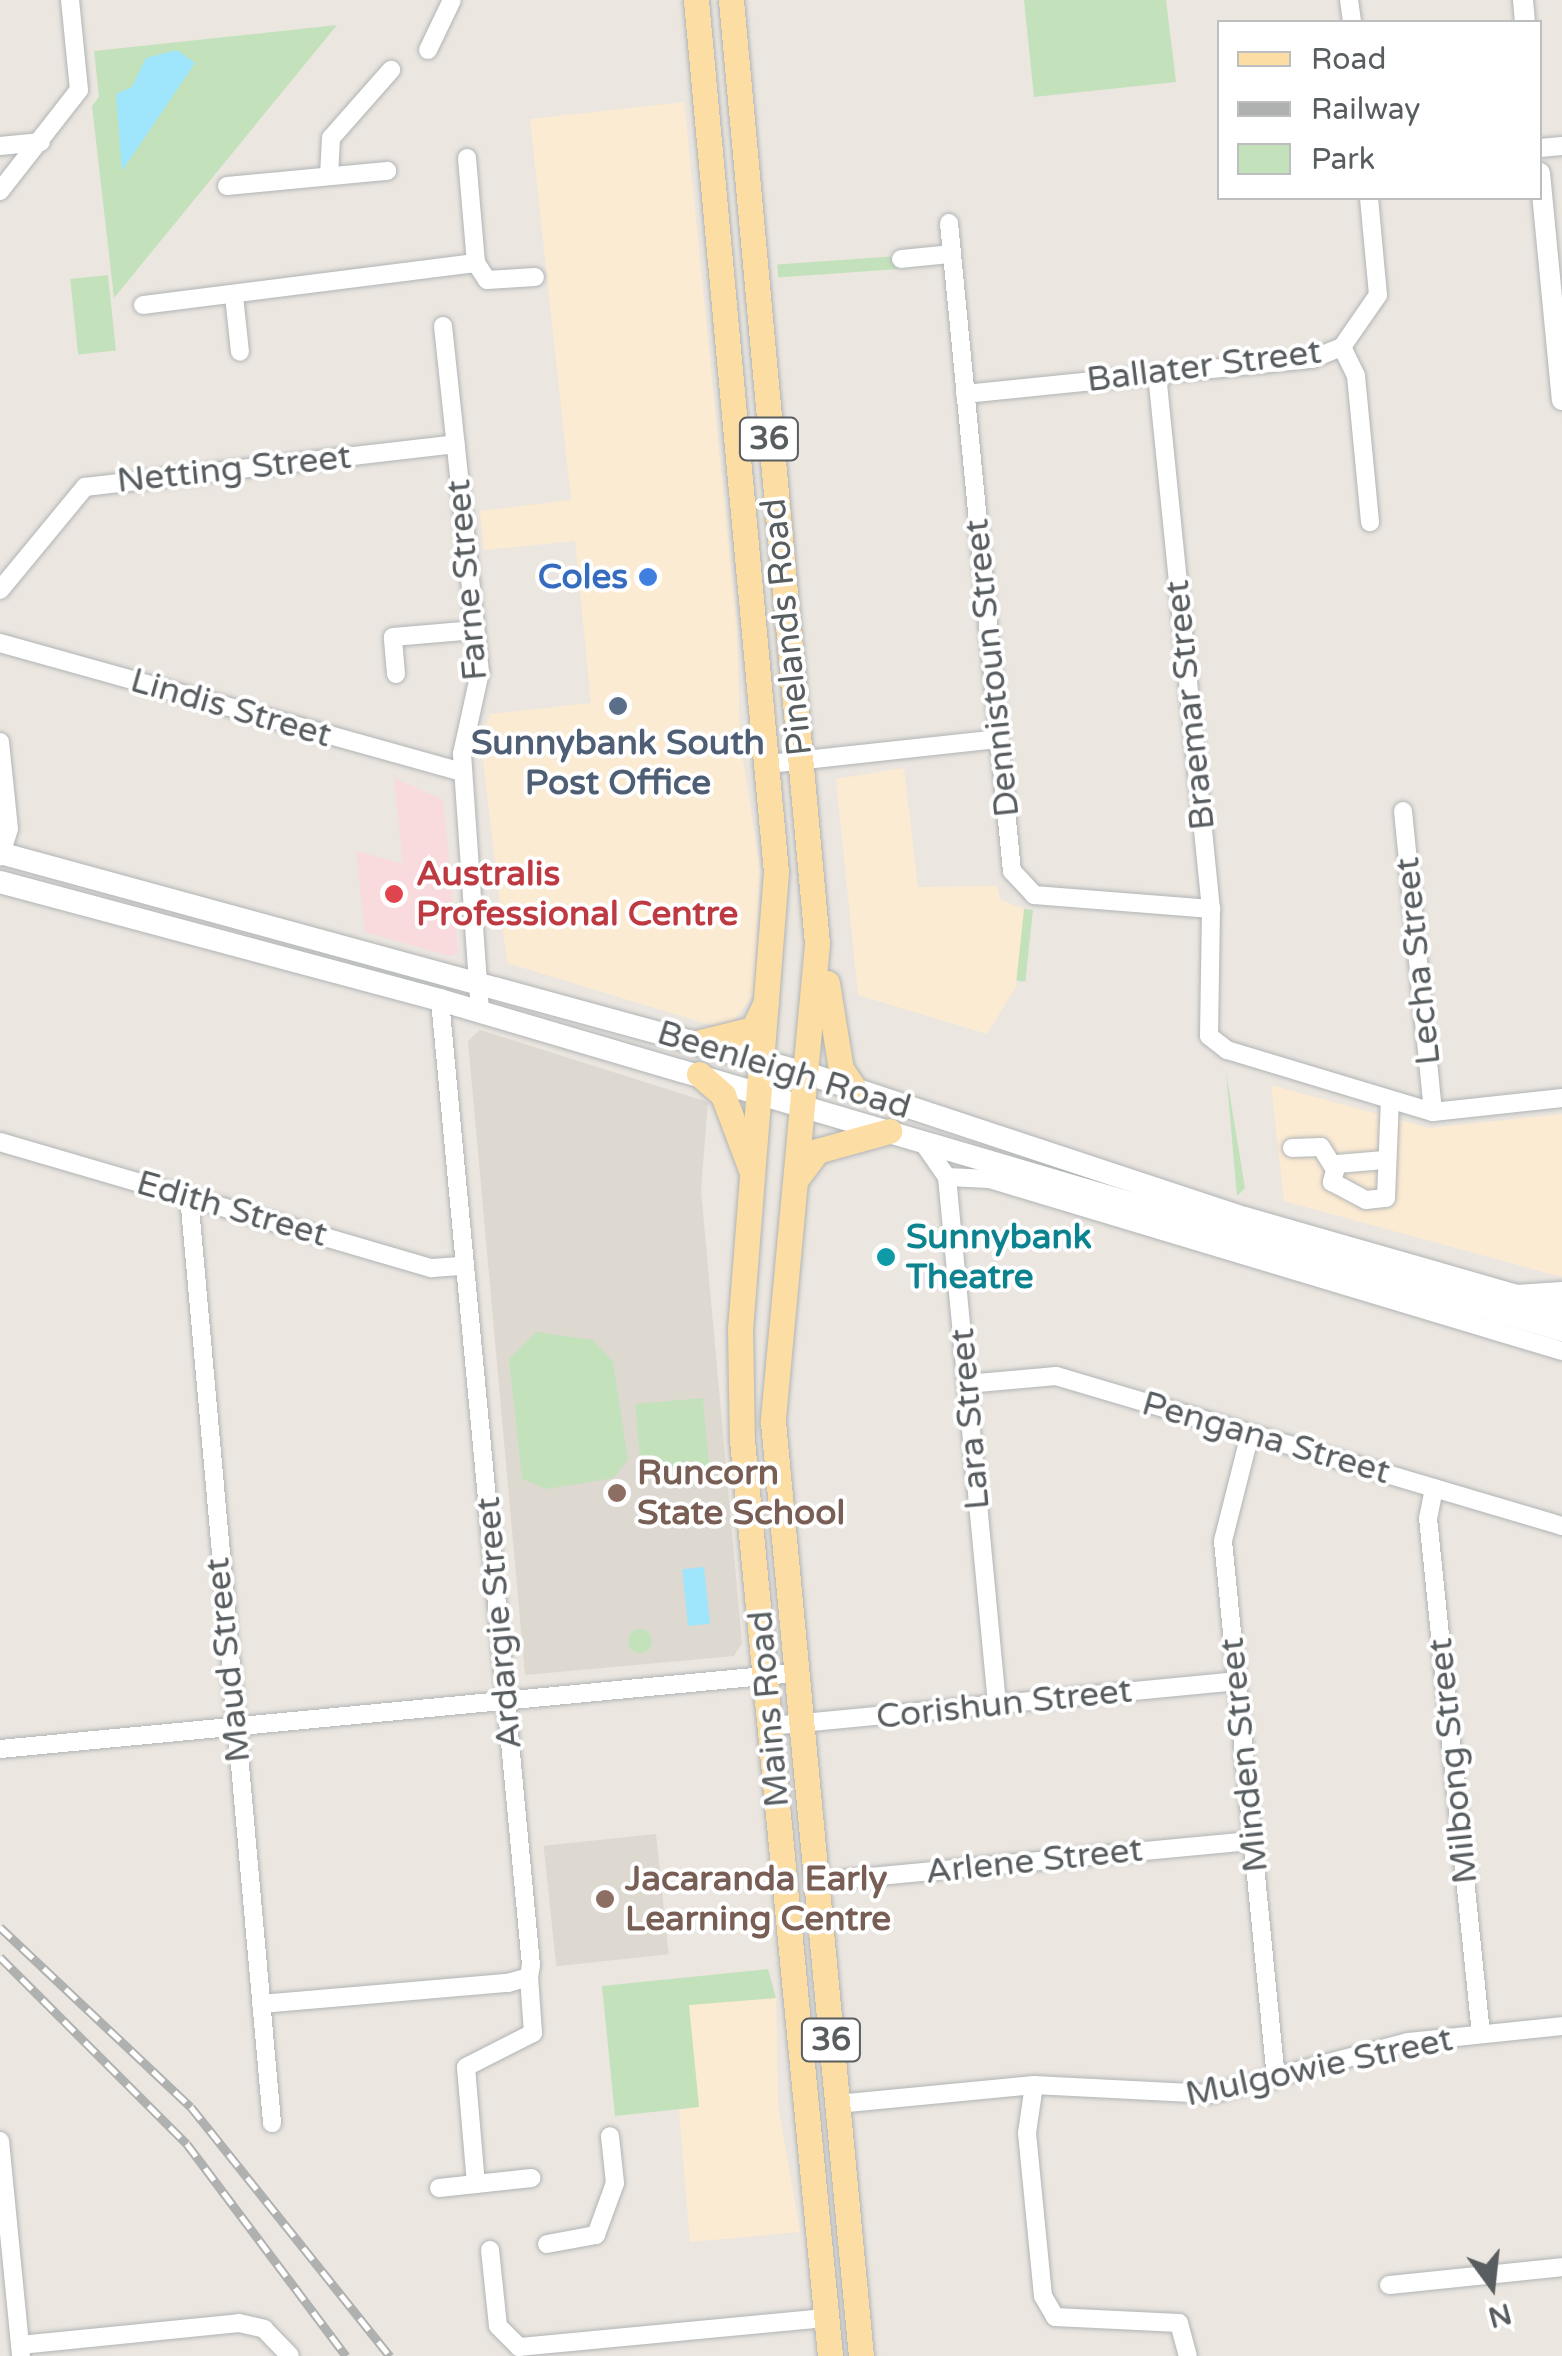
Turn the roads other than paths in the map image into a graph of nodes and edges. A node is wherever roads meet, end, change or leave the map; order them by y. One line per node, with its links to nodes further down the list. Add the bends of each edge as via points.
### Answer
1 (70, 0): 7 (street, via 79,90)
2 (452, 0): 5 (street)
3 (696, 0): 39 (main road, Pinelands Road / 36)
4 (731, 0): 38 (main road, Pinelands Road / 36)
5 (428, 50)
6 (391, 70): 11 (street, via 331,138)
7 (40, 142): 8 (street); 14 (street)
8 (0, 146)
9 (467, 158): 19 (street)
10 (386, 170): 11 (street)
11 (329, 176): 12 (street)
12 (227, 186)
13 (1542, 191): 24 (street)
14 (0, 192)
15 (1369, 200): 25 (street, Ballater Street, via 1378,295)
16 (949, 223): 17 (street, Dennistoun Street)
17 (951, 254): 18 (street); 28 (street, Dennistoun Street)
18 (902, 258)
19 (476, 263): 20 (street, via 488,280); 21 (street)
20 (534, 277)
21 (234, 296): 22 (street); 26 (street)
22 (143, 305)
23 (443, 326): 30 (street, Farne Street)
24 (1559, 344): 29 (street)
25 (1342, 347): 27 (street, Ballater Street, via 1312,359); 31 (street, via 1356,376)
26 (240, 352)
27 (1157, 374): 28 (street, Ballater Street); 44 (street, Braemar Street)
28 (966, 394): 36 (street, Dennistoun Street)
29 (1562, 400)
30 (456, 444): 32 (street, Netting Street, via 85,487); 33 (street, Farne Street)
31 (1370, 522)
32 (0, 590)
33 (475, 630): 35 (street, via 393,637); 40 (street, Farne Street, via 479,692)
34 (0, 643): 40 (street, Lindis Street)
35 (396, 674)
36 (1000, 739): 38 (street); 44 (street, Dennistoun Street, via 1020,887)
37 (0, 742): 42 (street, via 9,829)
38 (800, 761): 39 (street); 45 (main road, Pinelands Road / 36)
39 (768, 764): 47 (main road, Pinelands Road / 36, via 776,872)
40 (463, 772): 46 (street, Farne Street)
41 (1403, 811): 59 (street, Lecha Street)
42 (0, 855): 46 (main road, Beenleigh Road)
43 (0, 882): 48 (main road, Beenleigh Road)
44 (1211, 909): 57 (street, Braemar Street, via 1210,1036)
45 (818, 944): 53 (main road, Pinelands Road / 36); 54 (main road, via 841,1069)
46 (484, 985): 49 (street, Farne Street); 50 (main road, Beenleigh Road)
47 (771, 994): 50 (main road, via 753,1029); 51 (main road, Pinelands Road / 36)
48 (440, 1000): 49 (main road, Beenleigh Road); 70 (street, Ardargie Street)
49 (480, 1012): 52 (main road, Beenleigh Road)
50 (697, 1043): 51 (main road, Beenleigh Road)
51 (762, 1062): 53 (main road, Beenleigh Road); 55 (main road, Mains Road / 36)
52 (700, 1074): 55 (main road, Beenleigh Road); 67 (main road, via 722,1095)
53 (809, 1074): 54 (main road, Beenleigh Road); 58 (main road, Mains Road / 36)
54 (854, 1088): 72 (main road, Beenleigh Road)
55 (760, 1092): 58 (main road, Beenleigh Road); 67 (main road, Mains Road / 36)
56 (1562, 1098): 59 (street)
57 (1390, 1100): 59 (street); 64 (street)
58 (805, 1105): 60 (main road, Beenleigh Road); 68 (main road, Mains Road / 36)
59 (1433, 1112)
60 (890, 1131): 61 (main road, Beenleigh Road); 68 (main road, via 817,1151)
61 (922, 1141): 66 (street, Lara Street); 74 (main road, Beenleigh Road)
62 (0, 1142): 69 (street, Edith Street)
63 (1292, 1148): 65 (street, via 1322,1147)
64 (1384, 1160): 65 (street); 65 (street, via 1380,1201 1336,1188)
65 (1332, 1166)
66 (947, 1178): 75 (street, via 989,1179); 76 (street, Lara Street)
67 (754, 1180): 81 (main road, Mains Road / 36, via 740,1412)
68 (795, 1181): 80 (main road, Mains Road / 36, via 772,1422)
69 (188, 1196): 70 (street, Edith Street, via 432,1268); 87 (street, Maud Street)
70 (464, 1266): 83 (street, Ardargie Street)
71 (1562, 1292): 72 (street)
72 (1516, 1296): 73 (main road, Beenleigh Road)
73 (1562, 1308)
74 (1562, 1330)
75 (1562, 1351)
76 (966, 1384): 77 (street, Pengana Street, via 1056,1376); 84 (street, Lara Street)
77 (1250, 1434): 78 (street, Pengana Street); 82 (street, Minden Street, via 1224,1516)
78 (1434, 1488): 79 (street, Pengana Street); 94 (street, Milbong Street, via 1428,1518)
79 (1562, 1526)
80 (795, 1673): 81 (street); 85 (main road, Mains Road / 36)
81 (766, 1676): 83 (street); 86 (main road, Mains Road / 36)
82 (1237, 1681): 84 (street, Corishun Street); 89 (street, Minden Street)
83 (507, 1701): 87 (street); 91 (street, Ardargie Street)
84 (997, 1704): 85 (street, Corishun Street)
85 (800, 1723): 86 (street, Corishun Street); 90 (main road, Mains Road / 36)
86 (771, 1726): 109 (main road, Mains Road / 36)
87 (234, 1727): 88 (street); 92 (street, Maud Street)
88 (0, 1749)
89 (1252, 1841): 90 (street, Arlene Street); 95 (street, Minden Street)
90 (816, 1882): 97 (main road, Mains Road / 36)
91 (529, 1977): 92 (street); 102 (street, Ardargie Street, via 533,2033 466,2068)
92 (261, 2004): 98 (street, Maud Street)
93 (1562, 2026): 94 (street, Mulgowie Street)
94 (1482, 2034): 95 (street, Mulgowie Street, via 1378,2048)
95 (1276, 2079): 96 (street, Mulgowie Street, via 1158,2099)
96 (1034, 2085): 97 (street, Mulgowie Street); 114 (street, via 1027,2133 1043,2296 1055,2317 1179,2323)
97 (837, 2104): 113 (main road, Mains Road / 36)
98 (272, 2123)
99 (610, 2136): 105 (street, via 615,2183 596,2234)
100 (0, 2142): 104 (street)
101 (531, 2178): 102 (street)
102 (476, 2184): 103 (street)
103 (438, 2188)
104 (3, 2207): 110 (street)
105 (547, 2244)
106 (490, 2250): 109 (street, via 498,2326 519,2347)
107 (1562, 2267): 108 (street)
108 (1389, 2284)
109 (827, 2318): 112 (main road, Mains Road / 36)
110 (20, 2351): 111 (street, via 239,2322 264,2328)
111 (290, 2356)
112 (830, 2356)
113 (861, 2356)
114 (1188, 2356)

